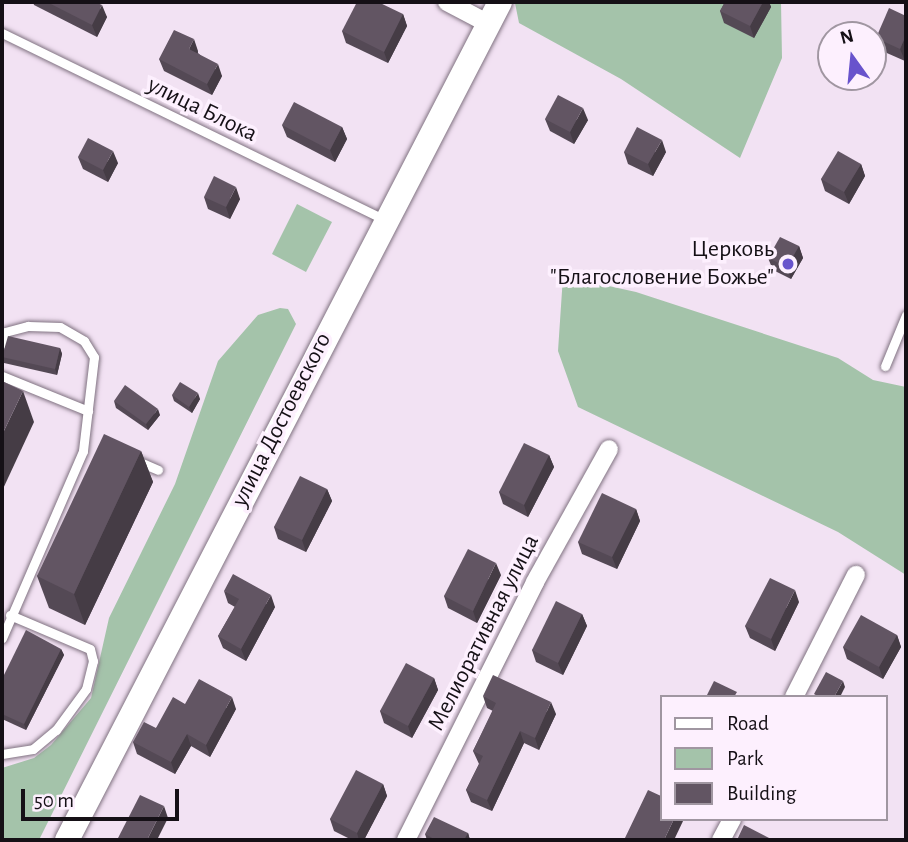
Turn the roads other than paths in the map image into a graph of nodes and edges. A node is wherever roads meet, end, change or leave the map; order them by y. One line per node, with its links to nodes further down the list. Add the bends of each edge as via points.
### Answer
1 (447, 2): 2 (street)
2 (495, 13): 4 (main road, улица Достоевского)
3 (2, 33): 4 (lane, улица Блока)
4 (385, 220): 21 (main road, улица Достоевского)
5 (906, 315): 7 (lane)
6 (2, 344): 9 (lane, via 5,332 28,326 60,327 84,341 94,357)
7 (885, 366)
8 (2, 376): 9 (lane)
9 (88, 411): 11 (lane)
10 (609, 449): 22 (street, Мелиоративная улица, via 536,582)
11 (82, 451): 12 (lane); 16 (lane)
12 (95, 452)
13 (120, 453): 14 (lane)
14 (158, 470)
15 (856, 575): 18 (street)
16 (10, 614): 17 (lane); 19 (lane, via 90,649 93,662 86,689 55,730 33,749)
17 (2, 638)
18 (795, 695)
19 (2, 754)
20 (731, 821): 23 (street)
21 (67, 840)
22 (406, 840)
23 (721, 840)

